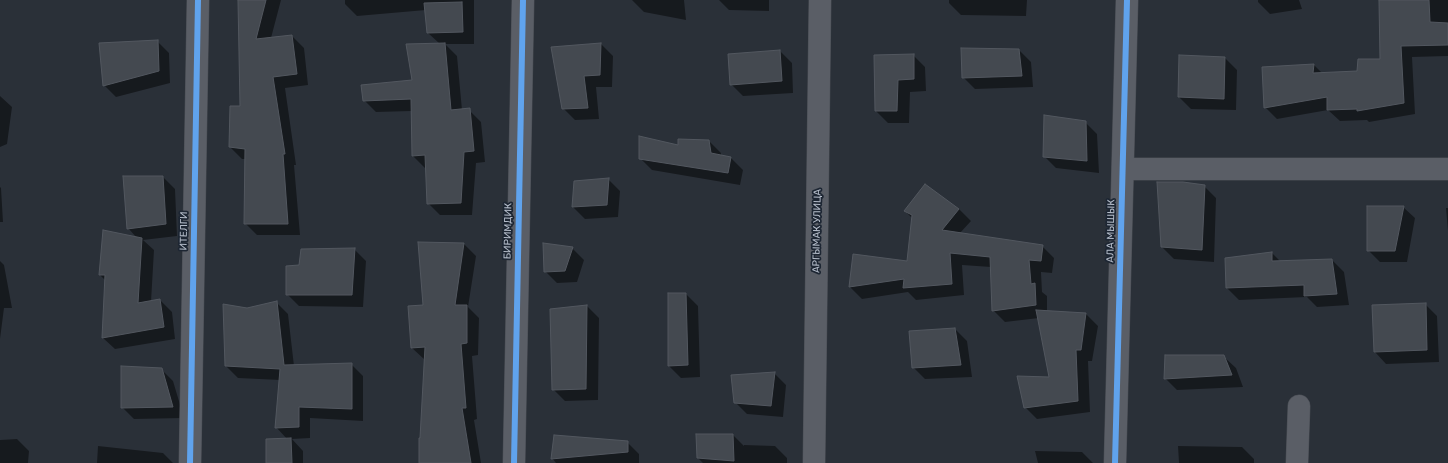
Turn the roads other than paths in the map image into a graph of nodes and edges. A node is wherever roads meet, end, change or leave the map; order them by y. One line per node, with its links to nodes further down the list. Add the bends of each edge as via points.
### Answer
1 (198, 0): 8 (street, ИТЕЛГИ)
2 (523, 0): 9 (street, БИРИМДИК)
3 (820, 0): 10 (street, АРГЫМАК УЛИЦА)
4 (1127, 0): 5 (street, АЛА МЫШЫК)
5 (1123, 169): 6 (street); 11 (street, АЛА МЫШЫК)
6 (1448, 169)
7 (1299, 406): 12 (street)
8 (190, 463)
9 (514, 463)
10 (814, 463)
11 (1115, 463)
12 (1297, 463)

